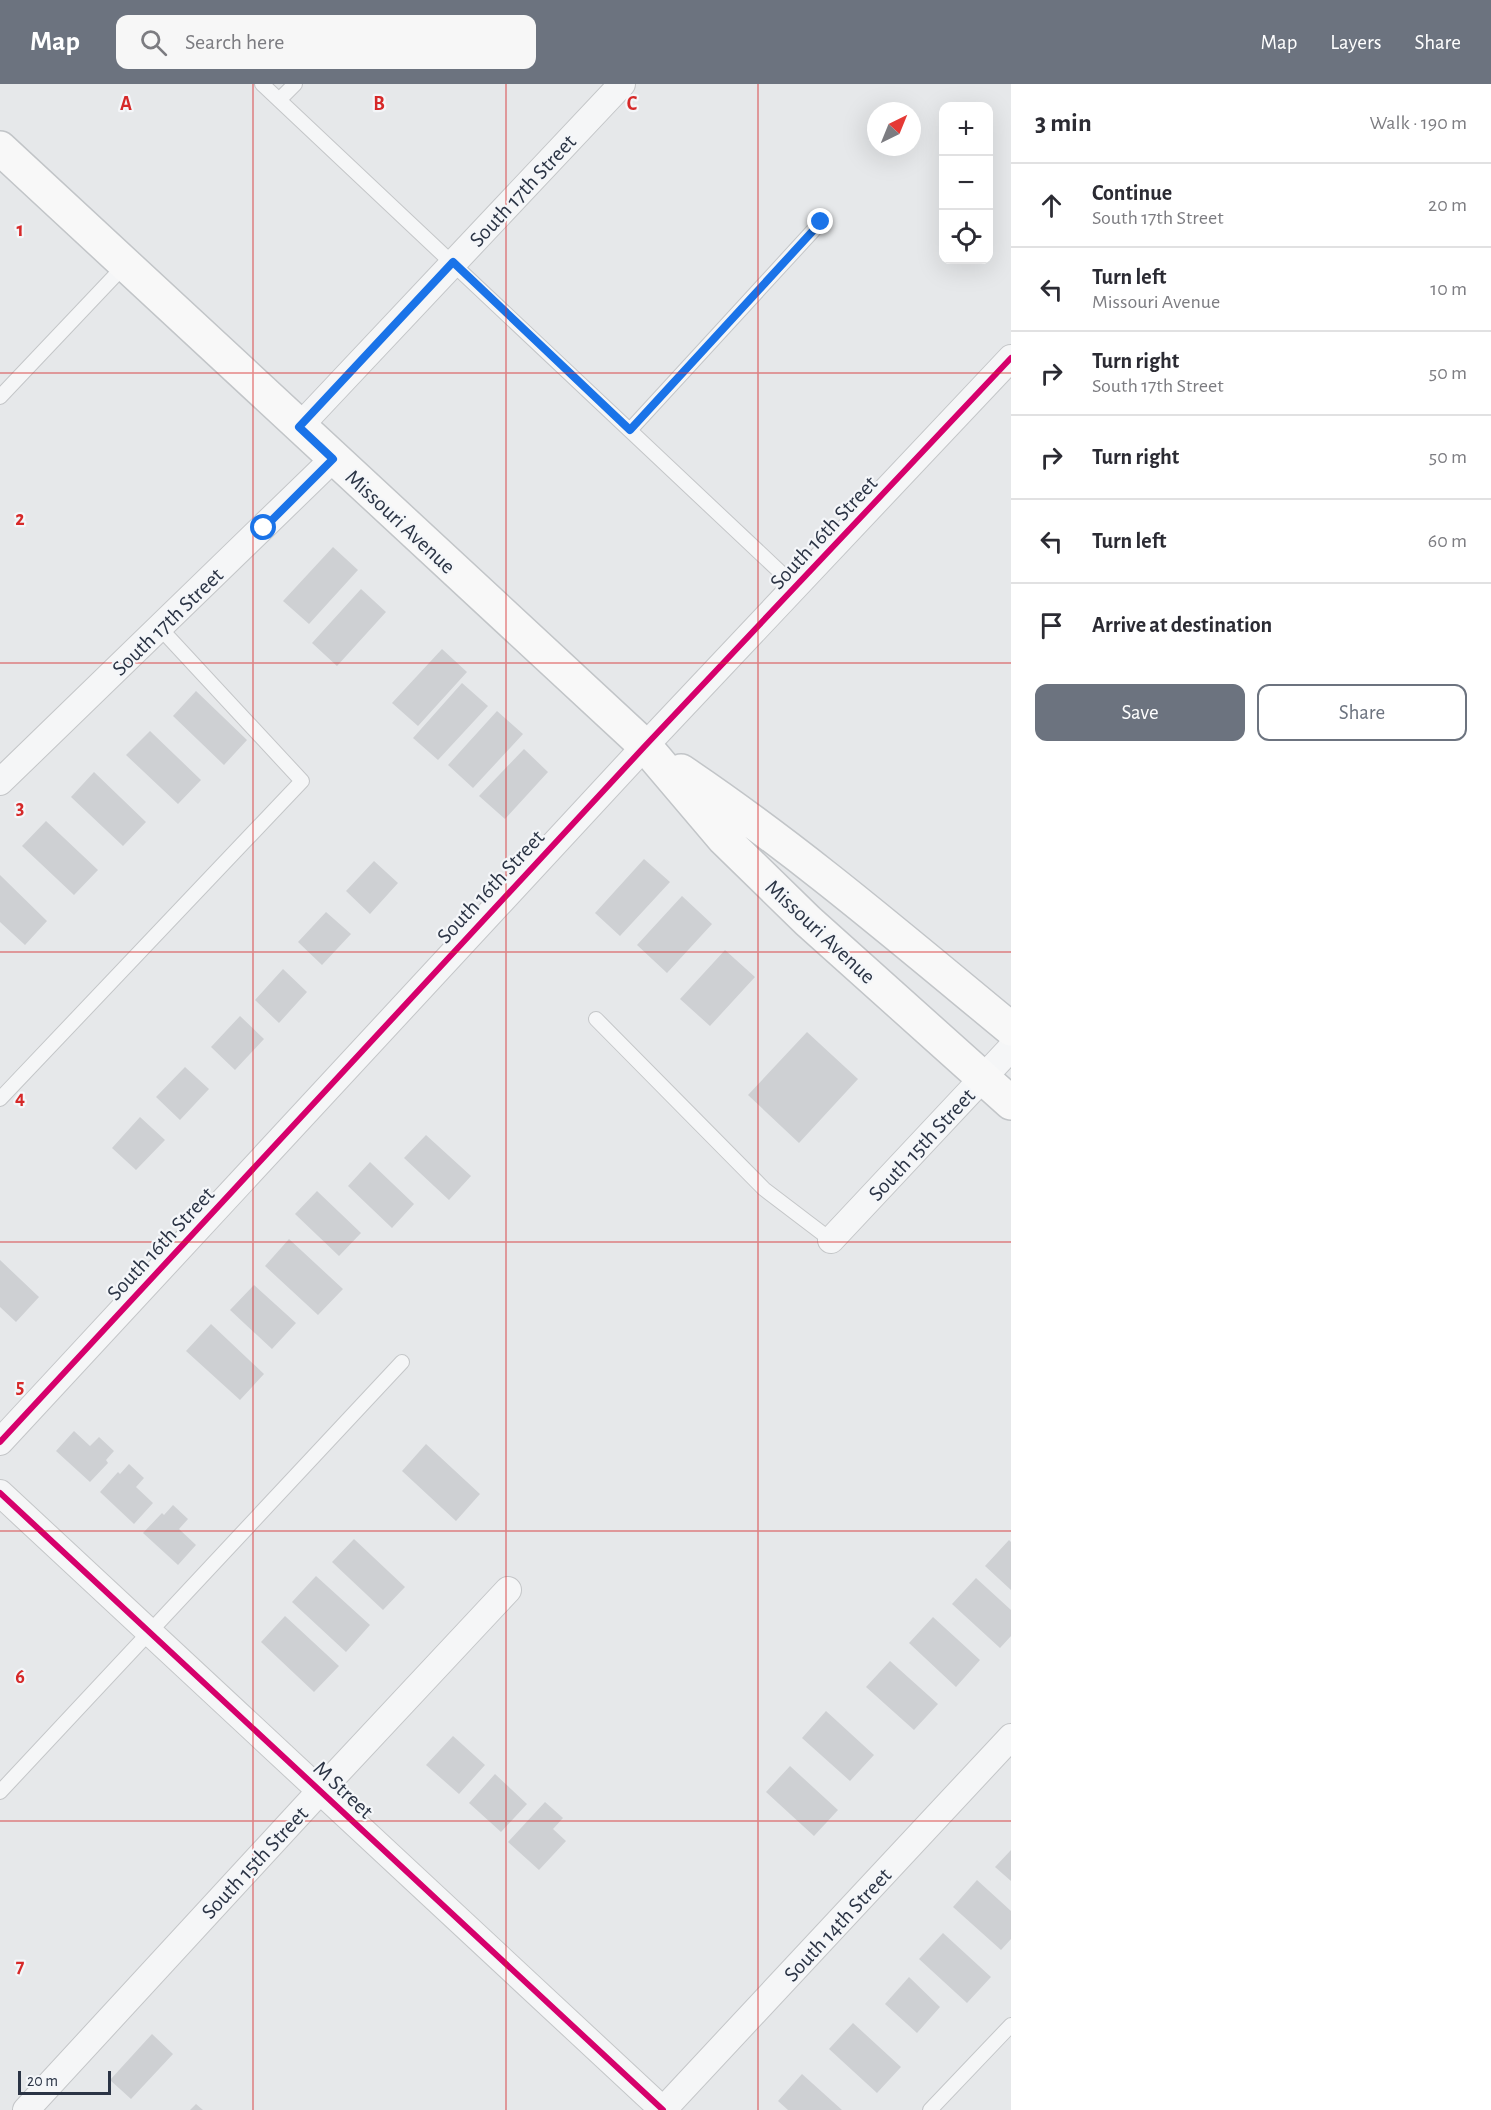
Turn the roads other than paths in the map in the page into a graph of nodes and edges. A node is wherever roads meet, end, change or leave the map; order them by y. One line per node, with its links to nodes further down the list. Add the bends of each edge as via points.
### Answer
1 (262, 84): 4 (lane)
2 (295, 84): 4 (lane)
3 (622, 84): 7 (street, South 17th Street)
4 (279, 100): 7 (lane)
5 (0, 148): 8 (main road, Missouri Avenue)
6 (821, 222): 12 (lane)
7 (453, 262): 11 (street, South 17th Street); 12 (lane)
8 (125, 265): 10 (lane); 11 (main road, Missouri Avenue)
9 (1011, 358): 14 (street, South 16th Street)
10 (2, 391)
11 (299, 427): 13 (main road, Missouri Avenue)
12 (630, 430): 14 (lane)
13 (333, 459): 15 (street, South 17th Street); 16 (main road, Missouri Avenue)
14 (796, 587): 16 (street, South 16th Street)
15 (160, 628): 17 (street, South 17th Street); 22 (lane, via 302,781)
16 (645, 746): 19 (main road, Missouri Avenue, via 744,813); 21 (main road, Missouri Avenue, via 724,839 808,921); 26 (street, South 16th Street)
17 (0, 782)
18 (596, 1019): 24 (lane, via 764,1189)
19 (1011, 1029)
20 (1011, 1048): 21 (street, South 15th Street)
21 (983, 1078): 23 (main road, Missouri Avenue); 24 (street, South 15th Street)
22 (0, 1099)
23 (1011, 1103)
24 (831, 1240)
25 (402, 1362): 29 (lane)
26 (0, 1442)
27 (0, 1493): 29 (street, M Street)
28 (508, 1590): 31 (street, South 15th Street)
29 (149, 1632): 31 (street, M Street); 32 (lane)
30 (1011, 1737): 35 (street, South 14th Street)
31 (320, 1791): 34 (street, South 15th Street); 35 (street, M Street)
32 (0, 1792)
33 (1011, 2025): 36 (lane)
34 (26, 2110)
35 (663, 2110)
36 (930, 2110)

